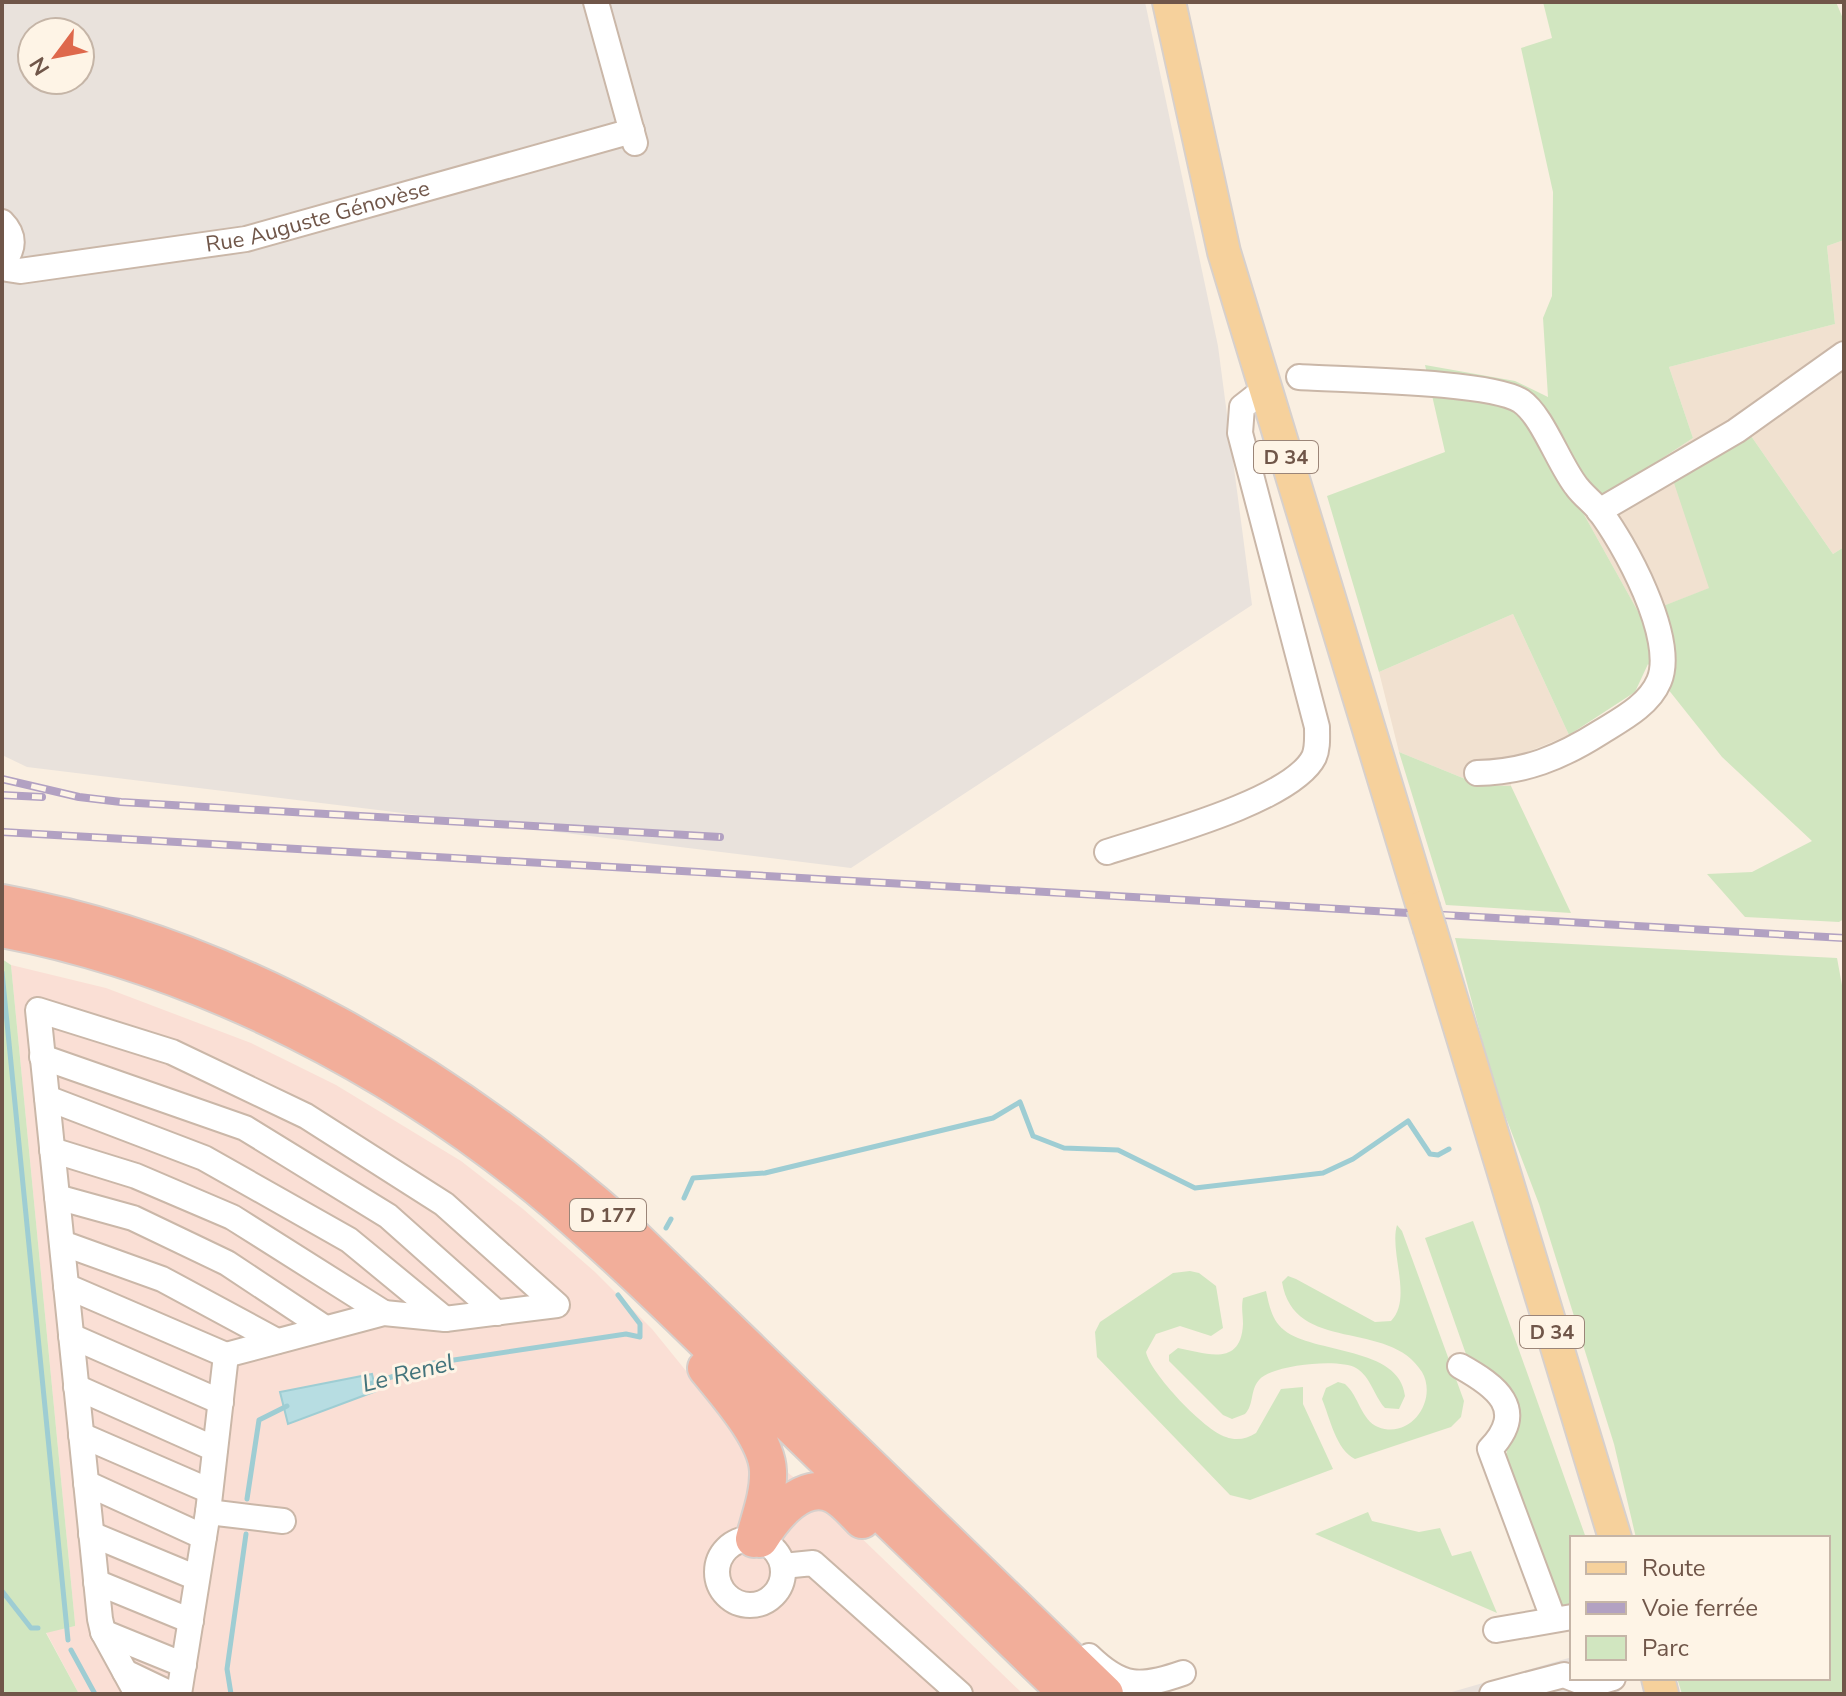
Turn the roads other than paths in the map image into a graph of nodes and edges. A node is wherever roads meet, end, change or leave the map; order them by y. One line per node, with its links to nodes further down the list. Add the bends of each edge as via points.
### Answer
1 (596, 2): 4 (street, Rue Auguste Génovèse, via 633,137 246,239 20,271)
2 (1169, 2): 7 (main road, D 34, via 1224,252)
3 (2, 222): 4 (street, via 12,248)
4 (2, 263)
5 (1844, 354): 8 (street, via 1736,431)
6 (1299, 377): 8 (street, via 1445,386 1512,397 1528,407 1571,479)
7 (1265, 389): 10 (street, via 1242,407 1240,433 1317,727 1315,756 1299,774 1241,806); 39 (main road, D 34)
8 (1599, 511): 9 (street, via 1652,594 1660,680 1643,703 1548,762 1507,773)
9 (1477, 773)
10 (1107, 852)
11 (2, 903): 27 (highway, D 177, via 91,924 226,972 378,1047 548,1163)
12 (2, 929): 16 (highway, D 177, via 88,950 220,997 358,1066)
13 (42, 1057): 14 (street); 21 (street, via 245,1128 388,1216); 21 (street, via 38,1010 172,1052 306,1116 444,1204 557,1305)
14 (47, 1098): 15 (street); 22 (street, via 204,1158 349,1240)
15 (52, 1150): 17 (street); 20 (street, via 136,1176 232,1217)
16 (500, 1159): 31 (highway, via 705,1367); 60 (highway, D 177, via 605,1247)
17 (57, 1197): 18 (street); 23 (street, via 133,1218 227,1263)
18 (62, 1243): 19 (street); 25 (street, via 162,1279)
19 (66, 1286): 24 (street); 26 (street)
20 (384, 1313): 22 (street); 23 (street)
21 (497, 1313): 22 (street)
22 (445, 1319)
23 (325, 1328): 25 (street)
24 (71, 1336): 29 (street); 30 (street)
25 (277, 1341): 26 (street)
26 (226, 1355): 30 (street)
27 (763, 1361): 50 (street, via 925,1497 1108,1674 1145,1684); 61 (highway, D 177)
28 (1460, 1366): 44 (street, via 1493,1384 1504,1400 1505,1426 1490,1449)
29 (76, 1387): 32 (street); 33 (street)
30 (221, 1402): 33 (street)
31 (751, 1428): 35 (highway); 41 (highway, via 769,1469)
32 (81, 1435): 34 (street); 36 (street)
33 (215, 1449): 36 (street)
34 (86, 1483): 38 (street); 40 (street)
35 (818, 1491): 41 (highway, via 774,1515); 59 (highway, via 836,1496)
36 (209, 1502): 37 (street, via 244,1517); 40 (street)
37 (283, 1521)
38 (91, 1534): 42 (street); 43 (street)
39 (1614, 1536)
40 (204, 1537): 42 (street)
41 (765, 1549): 58 (street, via 813,1563)
42 (197, 1578): 45 (street)
43 (96, 1582): 45 (street); 47 (street)
44 (1562, 1617): 46 (street)
45 (191, 1621): 48 (street)
46 (1496, 1630)
47 (103, 1632): 48 (street); 49 (street)
48 (184, 1665): 57 (street)
49 (125, 1672): 55 (street); 56 (street)
50 (1183, 1673)
51 (1570, 1677): 54 (street, via 1564,1675)
52 (1576, 1680): 53 (street, via 1589,1685)
53 (1606, 1680)
54 (1531, 1689): 62 (street)
55 (137, 1694)
56 (171, 1694)
57 (179, 1694)
58 (960, 1694)
59 (1056, 1694)
60 (1068, 1694)
61 (1105, 1694)
62 (1492, 1694)

